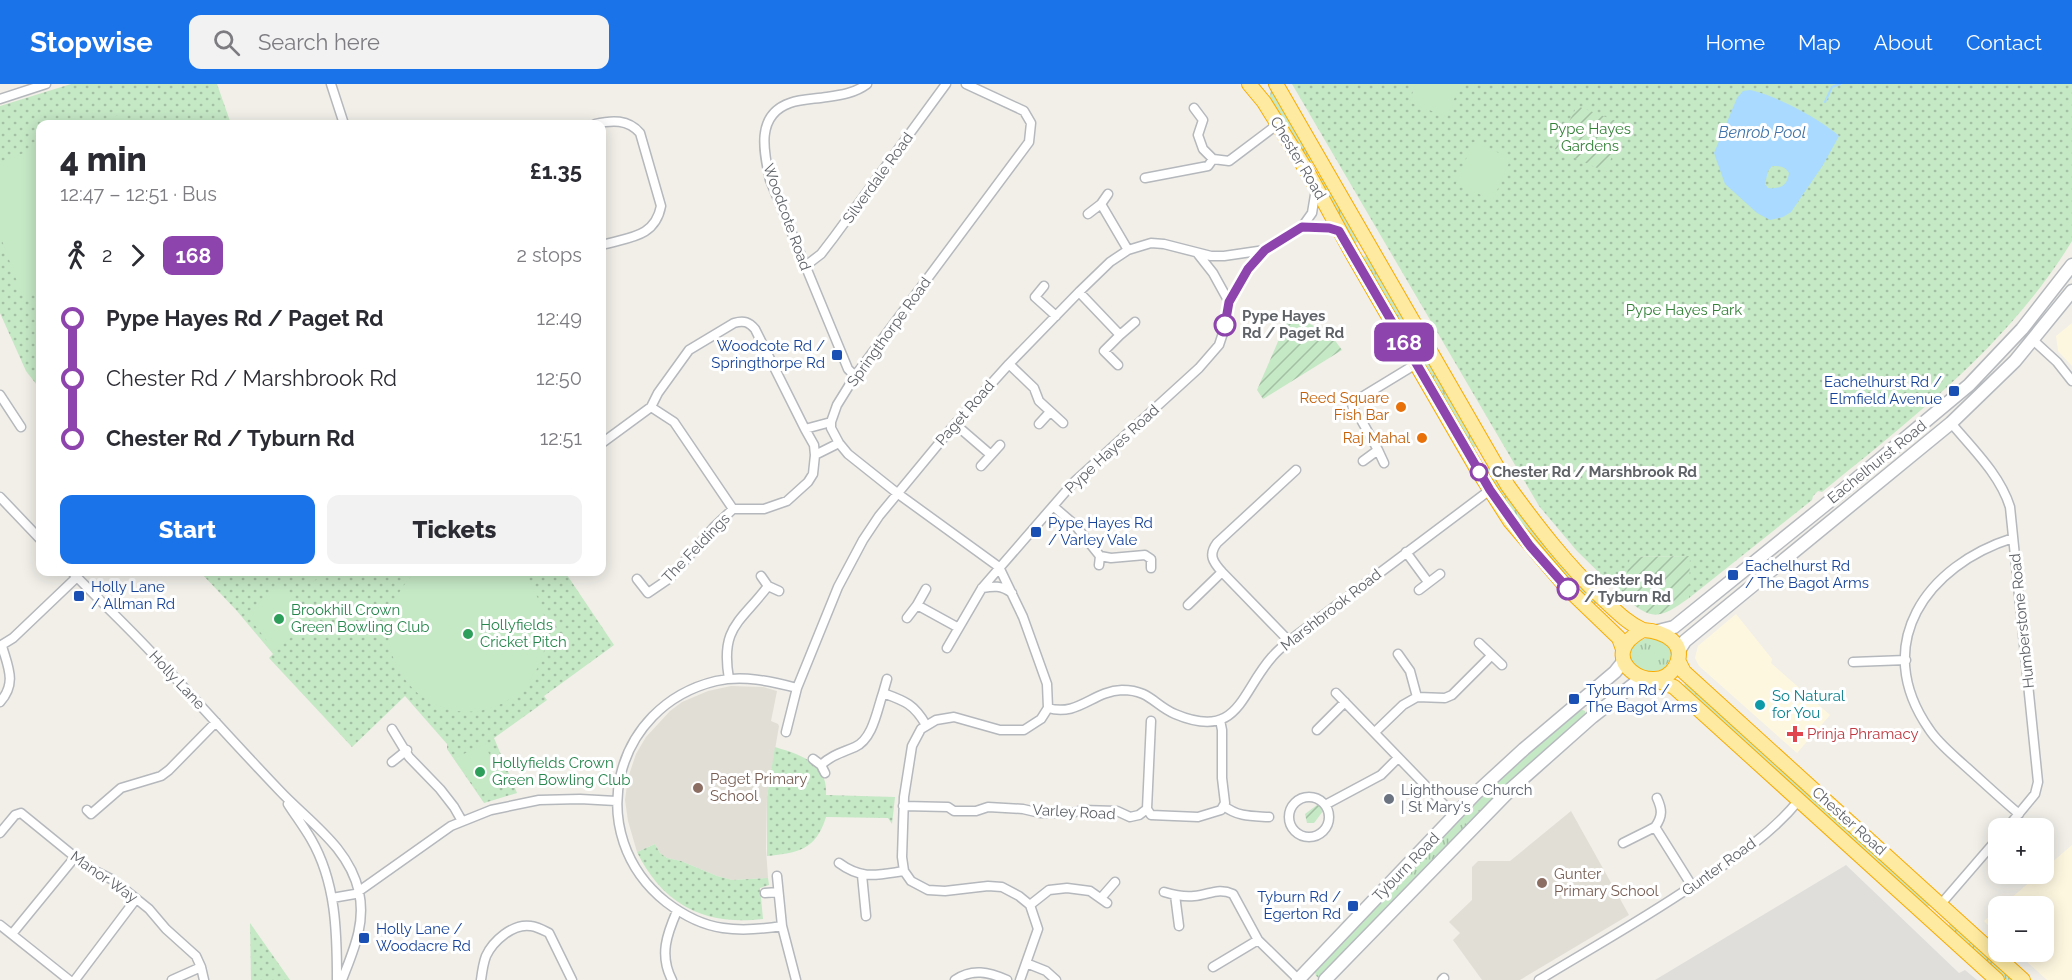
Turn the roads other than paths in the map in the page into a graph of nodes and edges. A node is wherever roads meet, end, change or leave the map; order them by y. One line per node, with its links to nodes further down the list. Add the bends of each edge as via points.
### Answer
1 (46, 84): 8 (street)
2 (331, 84): 10 (street)
3 (867, 84): 29 (street, Woodcote Road, via 839,95 790,103 777,109 764,129 764,155 770,180)
4 (946, 84): 29 (street, Silverdale Road, via 821,254)
5 (966, 84): 43 (street, Springthorpe Road, via 1024,111 1031,123 1029,142)
6 (1249, 84): 12 (highway, Chester Road)
7 (1276, 84): 14 (highway, Chester Road)
8 (0, 99)
9 (1194, 108): 13 (street, via 1203,120 1198,135 1203,149)
10 (343, 120)
11 (606, 122): 22 (street, via 617,120 634,126 640,133 661,206 648,231)
12 (1278, 124): 13 (street, via 1228,161); 16 (highway, Chester Road)
13 (1213, 159): 15 (street, via 1209,166)
14 (1325, 167): 16 (highway); 23 (highway, Chester Road)
15 (1145, 178)
16 (1313, 182): 20 (street, via 1312,213); 21 (highway, Chester Road)
17 (1108, 194): 18 (street)
18 (1101, 204): 19 (street); 24 (street)
19 (1088, 214)
20 (1302, 227): 21 (street); 25 (street, Pype Hayes Road)
21 (1339, 231): 27 (highway, Chester Road)
22 (606, 244)
23 (1369, 245): 27 (highway); 94 (highway, Chester Road, via 1508,486 1579,576)
24 (1128, 250): 26 (street, Paget Road, via 1151,243); 32 (street, Paget Road)
25 (1265, 250): 26 (street, Paget Road, via 1224,256); 34 (street, Pype Hayes Road, via 1248,269)
26 (1198, 254): 34 (street)
27 (1353, 255): 41 (highway, Chester Road)
28 (2072, 265): 30 (main road, Eachelhurst Road)
29 (804, 267): 43 (street, Woodcote Road, via 848,369)
30 (2067, 281): 37 (main road, Eachelhurst Road)
31 (1044, 286): 35 (street, via 1035,297)
32 (1079, 292): 35 (street, Paget Road); 38 (street)
33 (2070, 298): 39 (main road, Eachelhurst Road)
34 (1229, 302): 70 (street, Pype Hayes Road, via 1222,337 1214,352 1082,473)
35 (1056, 316): 40 (street, Paget Road)
36 (1135, 322): 38 (street)
37 (2022, 329): 39 (main road); 53 (main road, Eachelhurst Road, via 1969,385)
38 (1120, 335): 42 (street, via 1104,351)
39 (2033, 340): 44 (street); 50 (main road, Eachelhurst Road)
40 (1009, 364): 47 (street, via 1034,388); 51 (street, Paget Road)
41 (1416, 364): 60 (street, via 1352,403); 67 (highway, Chester Road)
42 (1118, 365)
43 (855, 376): 48 (street, Springthorpe Road)
44 (2072, 381)
45 (0, 395): 54 (street)
46 (651, 407): 55 (street, via 689,350 734,323 749,322); 57 (street); 71 (street, via 674,422)
47 (1050, 412): 49 (street); 52 (street)
48 (831, 422): 55 (street); 58 (street)
49 (1063, 423)
50 (1951, 423): 56 (main road, Eachelhurst Road); 73 (street, Humberstone Road, via 2006,494)
51 (955, 424): 62 (street); 68 (street, Paget Road)
52 (1039, 424)
53 (1924, 424): 56 (main road); 95 (main road, Eachelhurst Road, via 1674,627)
54 (21, 427)
55 (805, 429): 61 (street)
56 (1935, 437): 103 (main road, Eachelhurst Road, via 1684,641)
57 (606, 440)
58 (838, 443): 61 (street); 68 (street)
59 (1000, 445): 62 (street)
60 (1378, 450): 63 (street); 64 (street)
61 (815, 454): 71 (street, The Feldings, via 813,474 787,501 764,509)
62 (991, 455): 65 (street)
63 (1363, 461)
64 (1384, 463)
65 (981, 466)
66 (1296, 470): 77 (street, via 1214,546 1212,559)
67 (1490, 490): 74 (street, Marshbrook Road); 101 (highway, Chester Road, via 1530,546 1619,638)
68 (897, 493): 75 (street); 110 (street, Paget Road, via 863,540 838,587)
69 (0, 497): 72 (street)
70 (1053, 506): 75 (street, Pype Hayes Road); 76 (street, via 1075,525 1100,560 1145,555)
71 (733, 510): 82 (street, The Feldings, via 669,578 648,593)
72 (36, 535)
73 (2013, 538): 104 (street, via 1975,553 1931,589 1914,617); 137 (street, Humberstone Road, via 2037,782 2035,795)
74 (1406, 552): 83 (street); 96 (street, Marshbrook Road)
75 (999, 567): 85 (street, Pype Hayes Road); 89 (street)
76 (1151, 568)
77 (1222, 572): 90 (street); 96 (street)
78 (1440, 574): 83 (street)
79 (73, 576): 98 (street)
80 (77, 576): 119 (street, Holly Lane)
81 (761, 576): 84 (street)
82 (637, 579)
83 (1428, 582): 87 (street)
84 (768, 586): 88 (street); 107 (street, via 738,619 730,634 726,648)
85 (982, 588): 89 (street, via 997,586); 93 (street, Pype Hayes Road)
86 (926, 589): 91 (street)
87 (1419, 590)
88 (779, 591)
89 (1012, 593): 116 (street, via 1047,684)
90 (1188, 605)
91 (917, 606): 92 (street); 93 (street)
92 (907, 618)
93 (957, 627): 99 (street, Pype Hayes Road)
94 (1643, 630): 95 (highway); 101 (highway, via 1627,641)
95 (1658, 632): 103 (highway, via 1674,641)
96 (1289, 641): 117 (street, Marshbrook Road, via 1272,657 1239,708)
97 (1479, 643): 102 (street)
98 (1, 646): 114 (street, via 10,676 9,690)
99 (947, 648)
100 (1398, 654): 113 (street, via 1410,671)
101 (1623, 655): 109 (highway, via 1633,673); 139 (main road, Tyburn Road, via 1610,677 1516,757)
102 (1491, 656): 106 (street); 113 (street, via 1452,695)
103 (1678, 656): 109 (highway, via 1672,671); 147 (highway, Chester Road, via 1684,672)
104 (1906, 660): 105 (street); 137 (street, via 1913,700 1929,730)
105 (1853, 662)
106 (1502, 665)
107 (729, 679): 110 (street, via 759,679); 132 (street, via 679,696 651,718 629,751)
108 (887, 679): 111 (street)
109 (1652, 680): 131 (highway, Chester Road, via 1674,687); 190 (main road, Tyburn Road, via 1638,681 1618,696 1512,788)
110 (797, 688): 123 (street, Paget Road)
111 (883, 693): 120 (street, via 914,707); 127 (street, via 864,740 837,753 823,769)
112 (1336, 693): 115 (street)
113 (1417, 698): 124 (street, via 1403,705)
114 (0, 702)
115 (1345, 702): 122 (street); 124 (street)
116 (1048, 708): 117 (street, via 1068,710 1101,694 1124,690 1147,694 1174,714 1202,722); 120 (street, via 1041,719 1024,730 1000,730 954,717)
117 (1220, 720): 135 (street)
118 (1151, 721): 136 (street, via 1154,760)
119 (216, 722): 129 (street, Holly Lane); 138 (street, via 170,770 121,788)
120 (926, 725): 134 (street, via 912,746)
121 (393, 729): 125 (street)
122 (1317, 730)
123 (786, 732)
124 (1375, 732): 126 (street)
125 (407, 750): 128 (street); 142 (street)
126 (1398, 758): 133 (street, via 1381,775); 139 (street)
127 (813, 759)
128 (392, 762)
129 (279, 791): 156 (street, Holly Lane, via 339,848); 161 (street, Holly Lane, via 321,860)
130 (1657, 798): 143 (street, via 1662,808)
131 (1799, 800): 150 (highway, Chester Road); 155 (street, Gunter Road, via 1773,827)
132 (616, 801): 142 (street, via 530,801); 165 (street, via 623,842 638,874)
133 (1325, 805): 133 (street, via 1328,823 1317,835 1308,837 1292,829 1289,818 1297,801 1315,798)
134 (903, 806): 136 (street, Varley Road, via 948,807 954,811 988,807 1023,808 1040,813 1117,811 1130,817); 151 (street, via 902,857)
135 (1224, 806): 136 (street, Varley Road, via 1198,817 1151,814); 140 (street, via 1243,816)
136 (1147, 809)
137 (2019, 814): 141 (street, Humberstone Road)
138 (91, 815)
139 (1455, 816): 189 (main road, Tyburn Road)
140 (1269, 817)
141 (2016, 818)
142 (462, 821): 156 (street)
143 (1655, 827): 145 (street); 155 (street)
144 (0, 833): 148 (street, Manor Way, via 21,813)
145 (1623, 843)
146 (1988, 850): 163 (street)
147 (1883, 852): 150 (highway); 163 (highway, Chester Road)
148 (75, 857): 162 (street, Manor Way); 171 (street)
149 (839, 863): 152 (street)
150 (1870, 865): 167 (highway, Chester Road)
151 (906, 874): 152 (street); 164 (street, via 928,891 1002,887)
152 (862, 875): 166 (street)
153 (777, 876): 157 (street)
154 (1115, 882): 164 (street, via 1104,900 1090,891 1067,888 1049,890)
155 (1692, 886): 191 (street, Gunter Road)
156 (359, 891): 161 (street); 180 (street, Holly Lane, via 359,933)
157 (778, 892): 159 (street); 169 (street)
158 (1164, 892): 160 (street)
159 (765, 894)
160 (1175, 895): 170 (street); 172 (street, via 1217,891 1233,894)
161 (332, 898): 180 (street, Holly Lane)
162 (136, 899): 174 (street, Manor Way, via 189,949); 177 (street)
163 (1941, 904): 167 (highway); 193 (highway, Chester Road)
164 (1030, 905): 173 (street, via 1038,928)
165 (677, 911): 169 (street, via 693,920 735,930); 183 (street, via 665,944)
166 (866, 916)
167 (1928, 918): 192 (highway, Chester Road)
168 (0, 925): 171 (street)
169 (782, 926): 184 (street)
170 (1179, 927)
171 (12, 934): 176 (street)
172 (1258, 940): 175 (street); 189 (street)
173 (1026, 963): 187 (street); 188 (street)
174 (201, 967): 178 (street); 179 (street, Manor Way)
175 (1213, 967)
176 (69, 980)
177 (75, 980)
178 (172, 980)
179 (204, 980)
180 (339, 980)
181 (481, 980): 182 (street, via 485,959 498,938 529,925 549,933)
182 (572, 980)
183 (672, 980)
184 (796, 980)
185 (955, 980): 186 (street, via 980,971)
186 (1007, 980)
187 (1020, 980)
188 (1056, 980)
189 (1299, 980)
190 (1325, 980)
191 (1539, 980)
192 (1997, 980)
193 (2023, 980)

